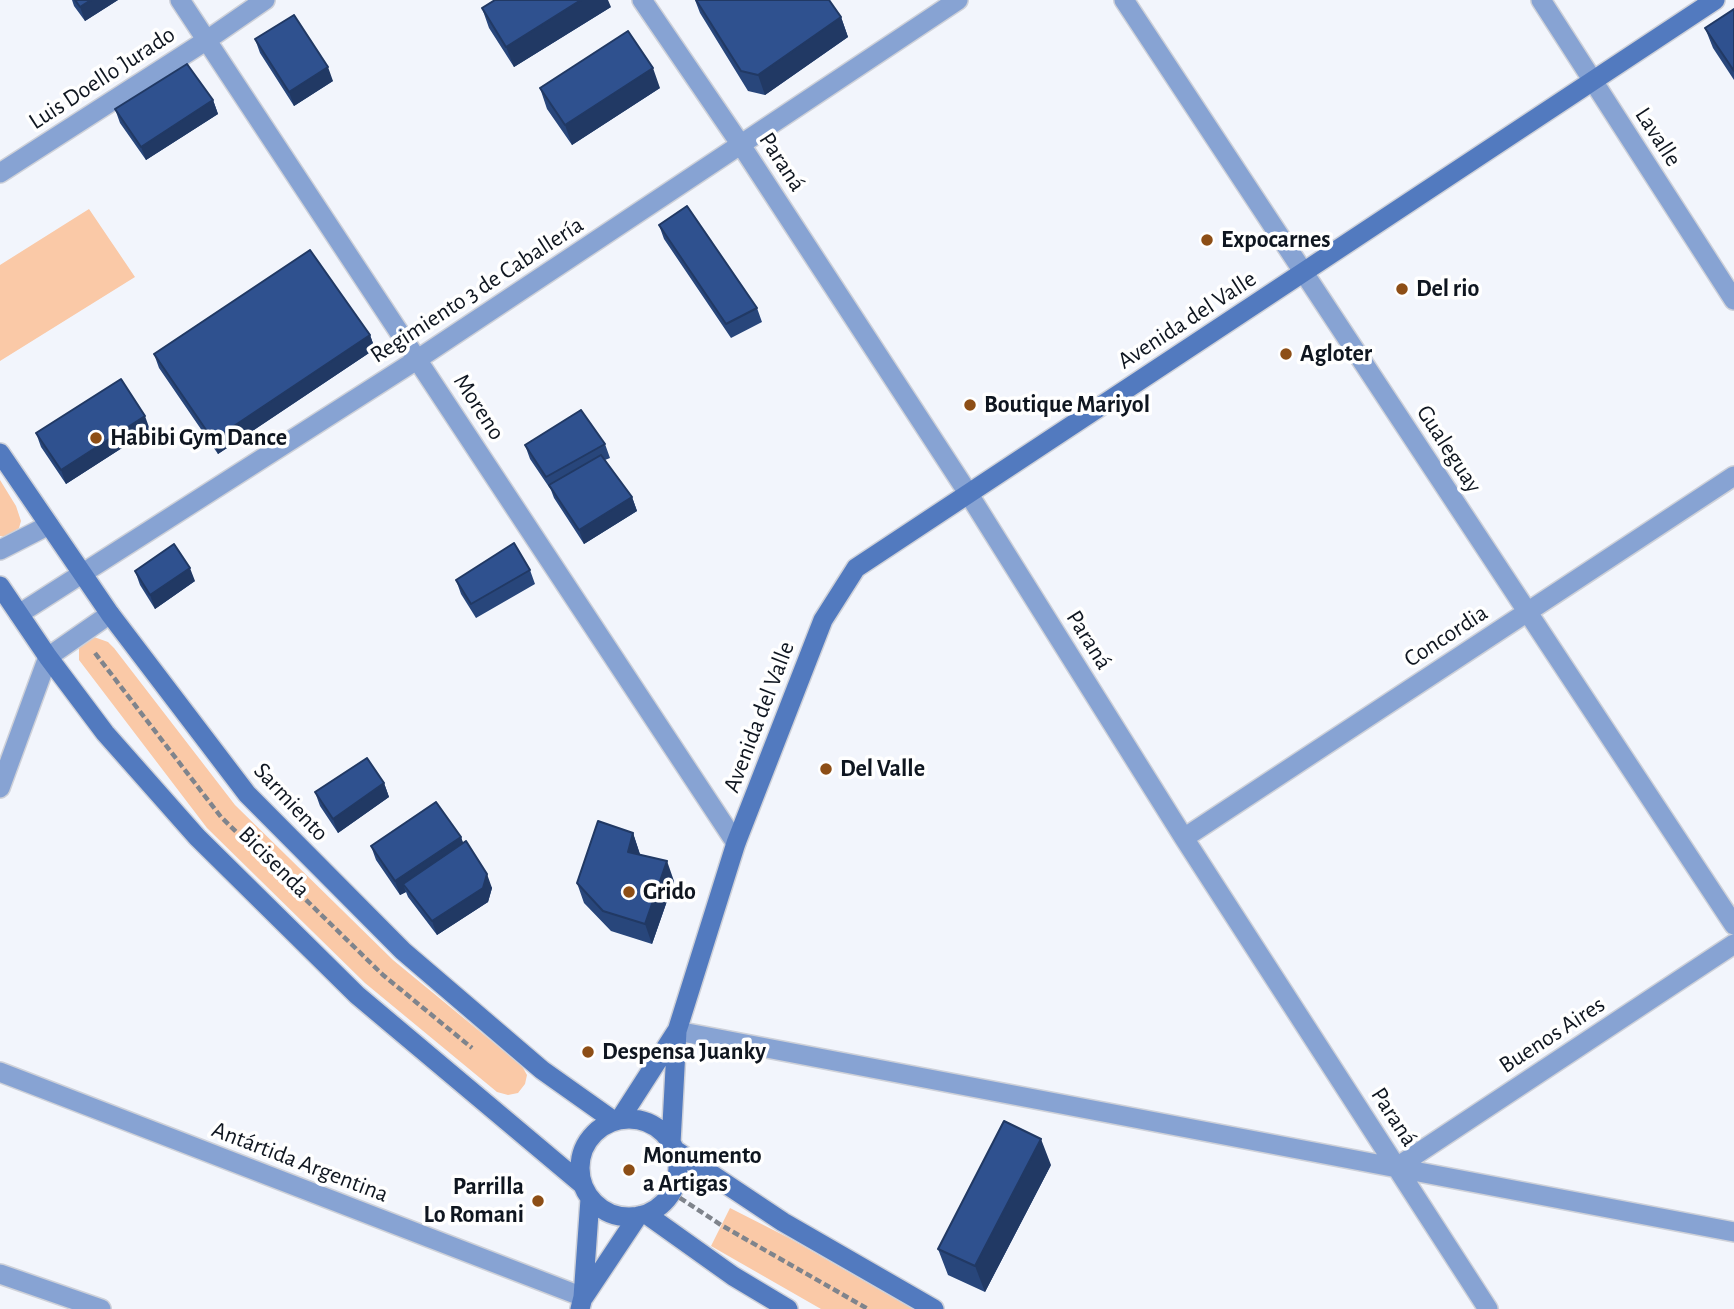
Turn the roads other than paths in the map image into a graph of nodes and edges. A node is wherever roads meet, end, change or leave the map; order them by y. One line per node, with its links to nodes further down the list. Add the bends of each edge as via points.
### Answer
1 (180, 0): 8 (street, Moreno)
2 (265, 0): 8 (street, Luis Doello Jurado)
3 (642, 0): 10 (street, Paraná)
4 (958, 0): 10 (street, Regimiento 3 de Caballería)
5 (1124, 0): 12 (street, Gualeguay)
6 (1541, 0): 9 (street, Lavalle)
7 (1715, 0): 9 (main road, Avenida del Valle)
8 (206, 40): 11 (street, Luis Doello Jurado); 14 (street, Moreno)
9 (1593, 82): 12 (main road, Avenida del Valle); 13 (street, Lavalle)
10 (741, 145): 14 (street, Regimiento 3 de Caballería); 17 (street, Paraná)
11 (0, 173)
12 (1304, 272): 17 (main road, Avenida del Valle); 22 (street, Gualeguay)
13 (1734, 300)
14 (418, 359): 20 (street, Regimiento 3 de Caballería); 28 (street, Moreno)
15 (0, 453): 18 (main road, Sarmiento)
16 (1734, 476): 22 (street, Concordia)
17 (968, 494): 27 (street, Paraná); 28 (main road, Avenida del Valle, via 856,568 823,620)
18 (49, 525): 19 (street); 20 (main road, Sarmiento)
19 (0, 550)
20 (82, 573): 23 (street, Regimiento 3 de Caballería); 24 (main road, Sarmiento)
21 (0, 586): 23 (main road)
22 (1527, 612): 27 (street, Concordia); 29 (street, Gualeguay)
23 (19, 614): 25 (main road)
24 (110, 614): 25 (street); 33 (main road, Sarmiento, via 247,794 403,951 542,1070)
25 (48, 657): 26 (street); 36 (main road, via 105,733 197,837 356,995)
26 (0, 788)
27 (1184, 838): 35 (street, Paraná)
28 (736, 843): 31 (main road, Avenida del Valle)
29 (1734, 925)
30 (1734, 944): 35 (street, Buenos Aires)
31 (677, 1031): 33 (main road); 34 (main road); 35 (street)
32 (0, 1072): 41 (street, Antártida Argentina)
33 (617, 1120): 34 (main road, via 637,1119 653,1125); 36 (main road, via 591,1137 582,1151 580,1168)
34 (673, 1147): 37 (main road, via 678,1165 671,1192 659,1206); 44 (main road, via 783,1222)
35 (1396, 1167): 38 (street); 45 (street, Paraná)
36 (586, 1192): 37 (main road, via 601,1209 615,1215); 41 (main road)
37 (642, 1215): 41 (main road); 43 (main road)
38 (1734, 1232)
39 (0, 1274): 40 (street)
40 (62, 1301): 42 (street)
41 (582, 1303)
42 (101, 1309)
43 (788, 1309)
44 (934, 1309)
45 (1488, 1309)

